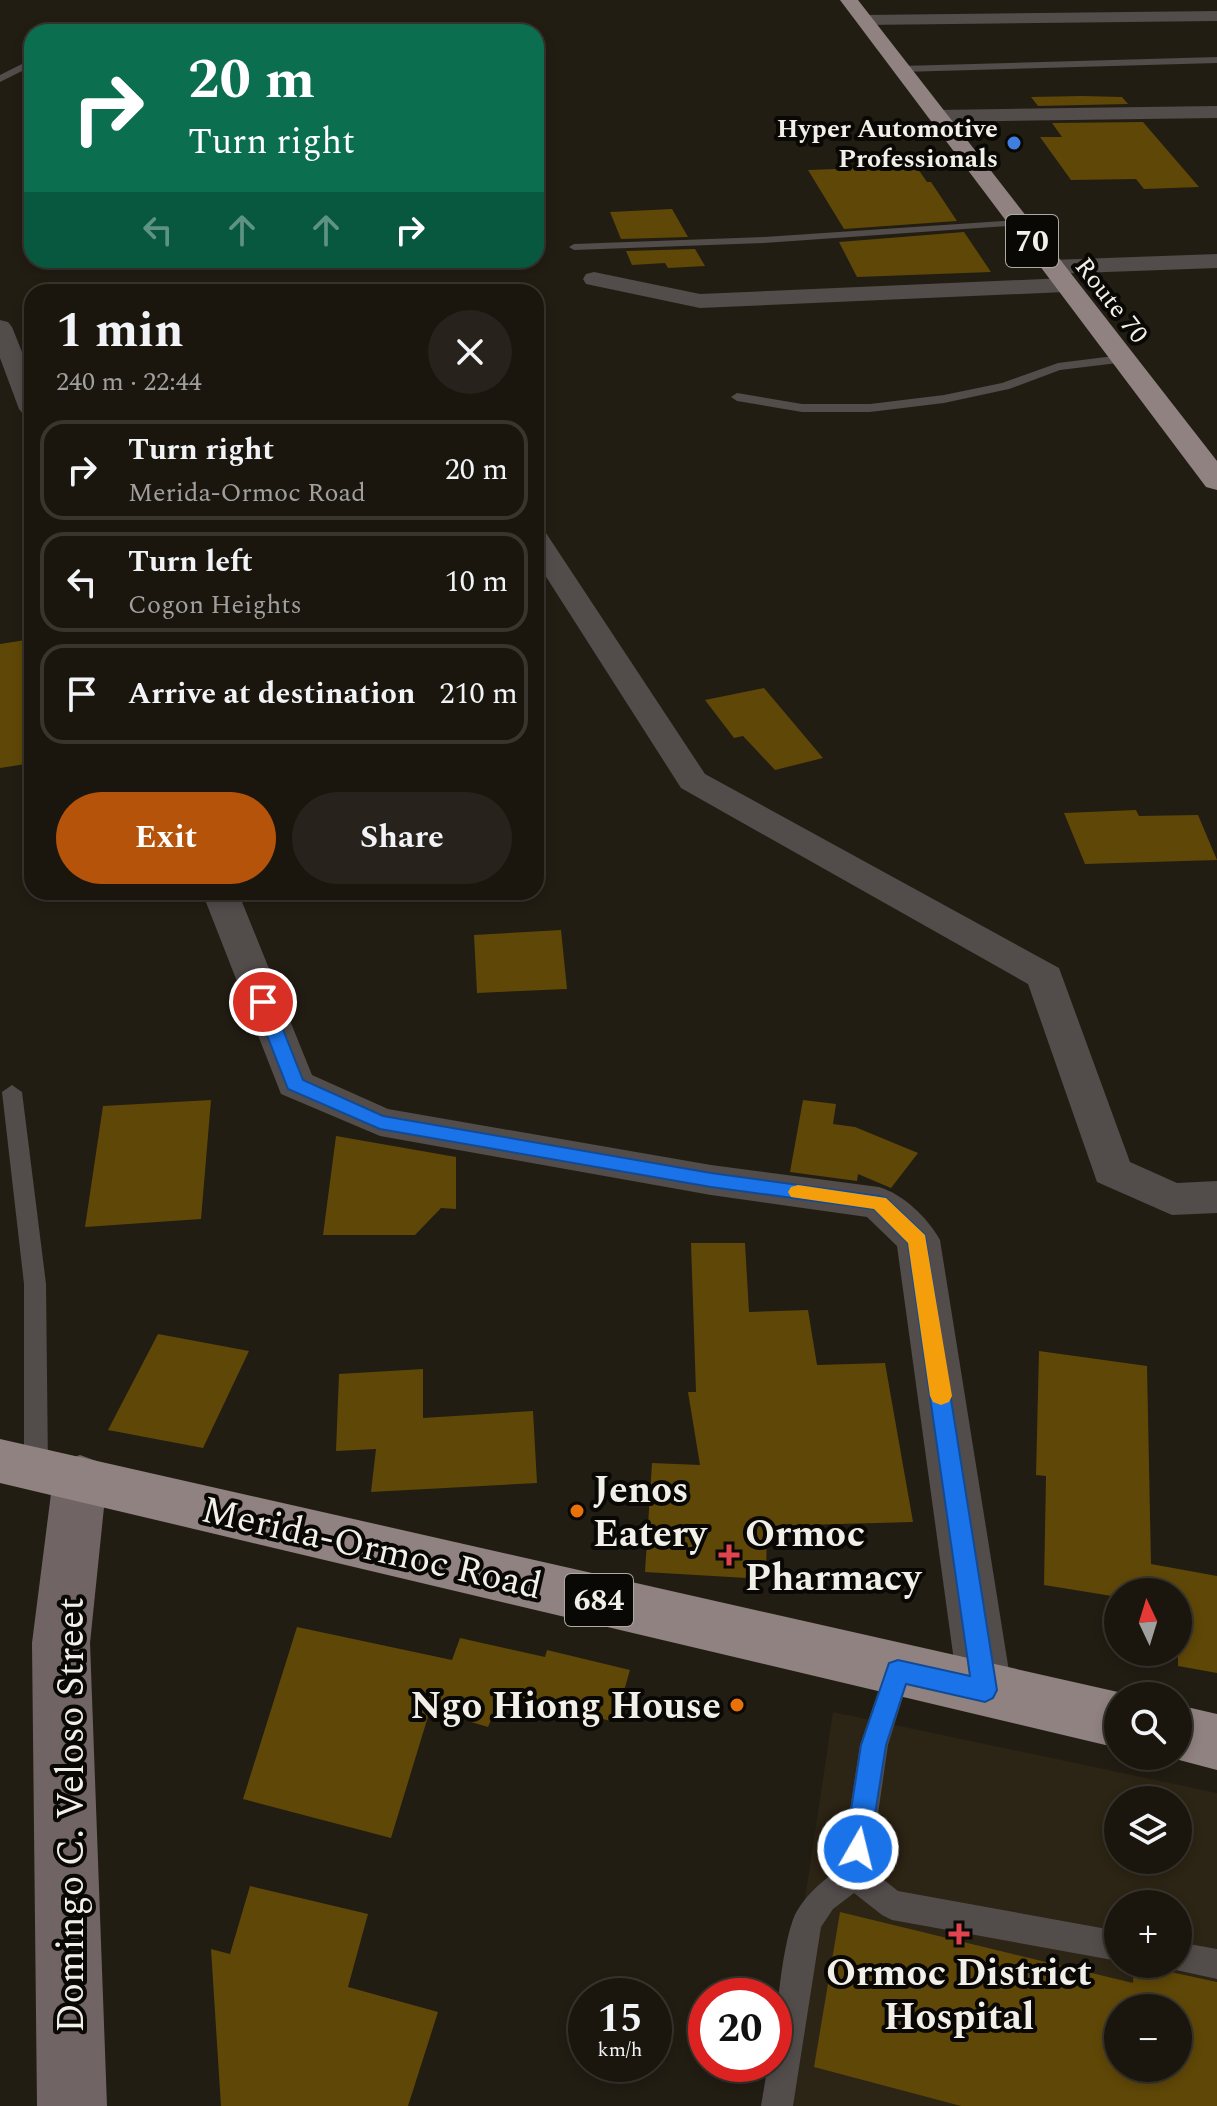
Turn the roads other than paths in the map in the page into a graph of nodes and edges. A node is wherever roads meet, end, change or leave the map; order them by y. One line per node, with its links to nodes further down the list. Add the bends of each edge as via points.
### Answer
1 (850, 0): 3 (highway, Route 70 / 70)
2 (1066, 0): 5 (street)
3 (865, 10): 5 (street); 8 (highway, Route 70 / 70)
4 (1217, 16): 5 (street)
5 (1082, 18)
6 (1217, 60): 8 (lane)
7 (24, 66): 9 (lane)
8 (901, 69): 11 (highway, Route 70 / 70)
9 (0, 79)
10 (1217, 112): 11 (street)
11 (936, 116): 12 (highway, Route 70 / 70)
12 (1019, 223): 13 (lane); 15 (highway, Route 70 / 70)
13 (574, 247)
14 (1217, 261): 15 (street)
15 (1058, 276): 16 (street, via 700,301); 18 (highway, Route 70 / 70)
16 (594, 279)
17 (0, 327): 19 (street)
18 (1122, 359): 20 (lane, via 1058,367 944,399 870,408 802,408); 21 (highway, Route 70 / 70)
19 (24, 388)
20 (737, 397)
21 (1217, 481)
22 (544, 551): 25 (street, via 693,781 1045,977 1112,1171 1172,1199)
23 (223, 900): 28 (street, via 295,1084 380,1122 711,1180 879,1203 918,1240)
24 (12, 1092): 26 (lane, via 35,1284)
25 (1217, 1197)
26 (39, 1469): 27 (highway, Merida-Ormoc Road / 684); 36 (main road, Domingo C. Veloso Street, via 61,1643)
27 (898, 1671): 28 (highway, Merida-Ormoc Road / 684); 32 (lane, via 874,1745)
28 (985, 1690): 29 (highway, Merida-Ormoc Road / 684)
29 (1104, 1717)
30 (1192, 1736): 31 (highway)
31 (1217, 1742)
32 (854, 1875): 33 (lane, via 892,1905); 37 (lane, via 823,1899 807,1922)
33 (1104, 1943)
34 (1192, 1960): 35 (lane)
35 (1217, 1964)
36 (72, 2106)
37 (777, 2106)

